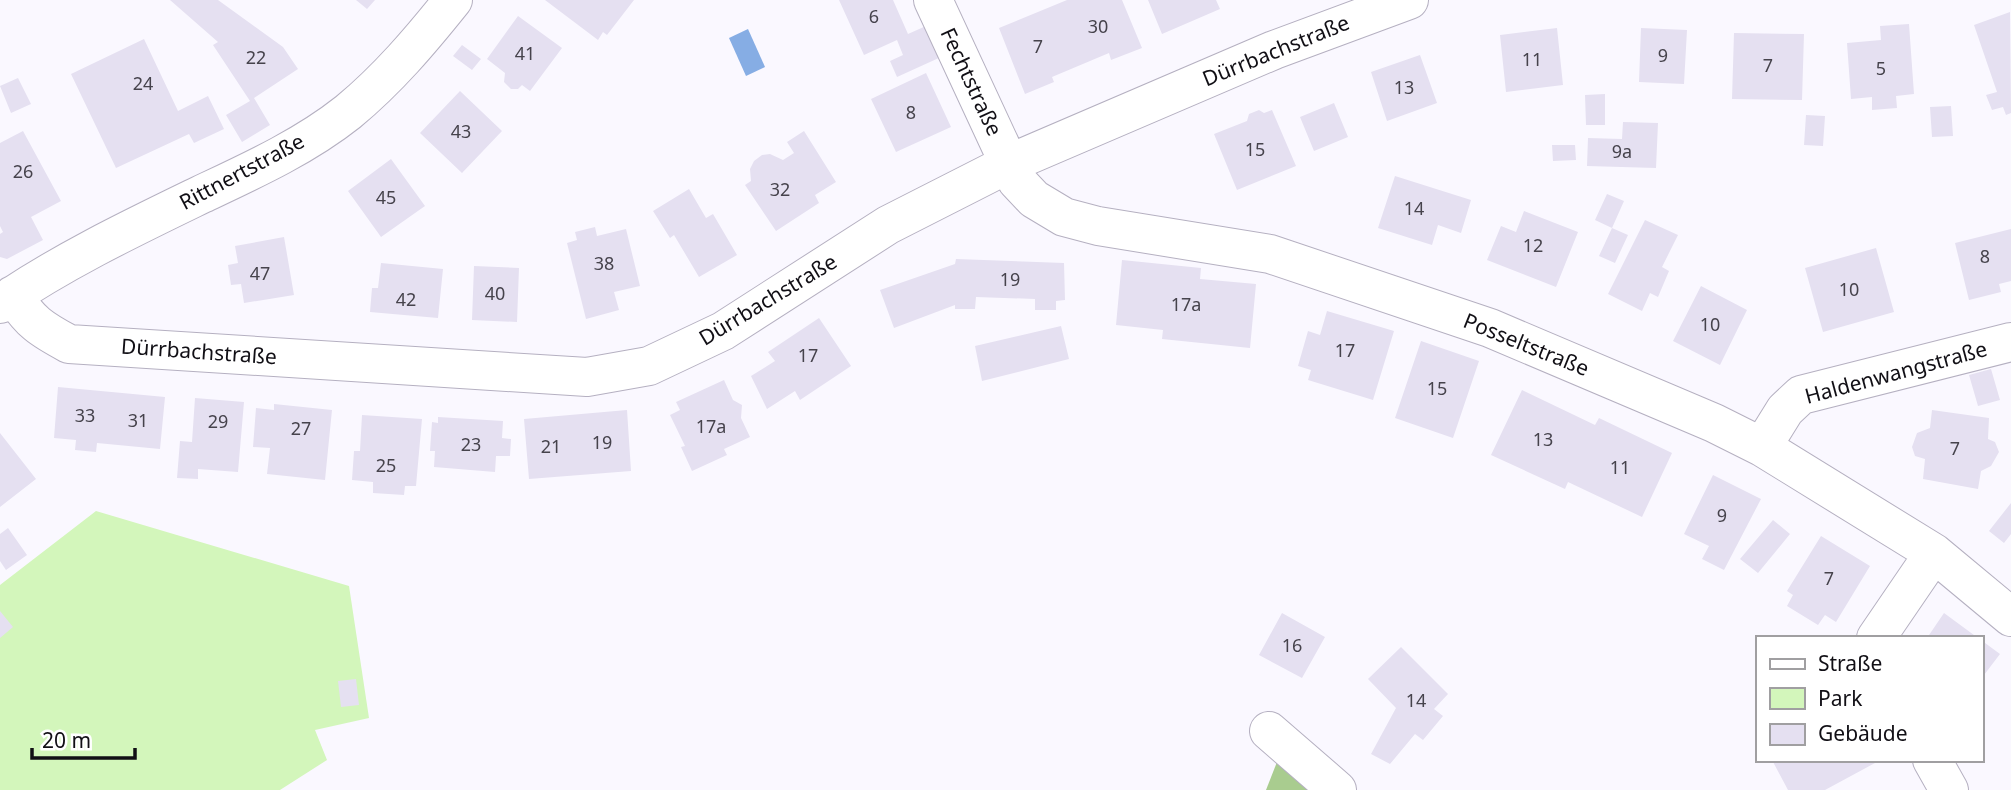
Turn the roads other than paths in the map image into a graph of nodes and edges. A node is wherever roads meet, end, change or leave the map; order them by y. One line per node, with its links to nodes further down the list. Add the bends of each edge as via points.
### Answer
1 (453, 0): 5 (street, Rittnertstraße, via 388,76 346,113 256,169 86,251)
2 (933, 0): 4 (street, Fechtstraße)
3 (1409, 0): 4 (street, Dürrbachstraße, via 1273,50)
4 (1009, 164): 5 (street, Dürrbachstraße, via 888,225 723,331 649,366 587,377 69,344 39,327); 7 (street, Posseltstraße, via 1034,199 1064,217 1270,254 1490,328)
5 (6, 299)
6 (2011, 342): 7 (street, Haldenwangstraße, via 1801,395 1785,410)
7 (1762, 447): 8 (street, Posseltstraße)
8 (1934, 553): 9 (street, Posseltstraße); 10 (street)
9 (2011, 617)
10 (1877, 636)
11 (1269, 731): 13 (street)
12 (1933, 762): 14 (street)
13 (1338, 790)
14 (1949, 790)

